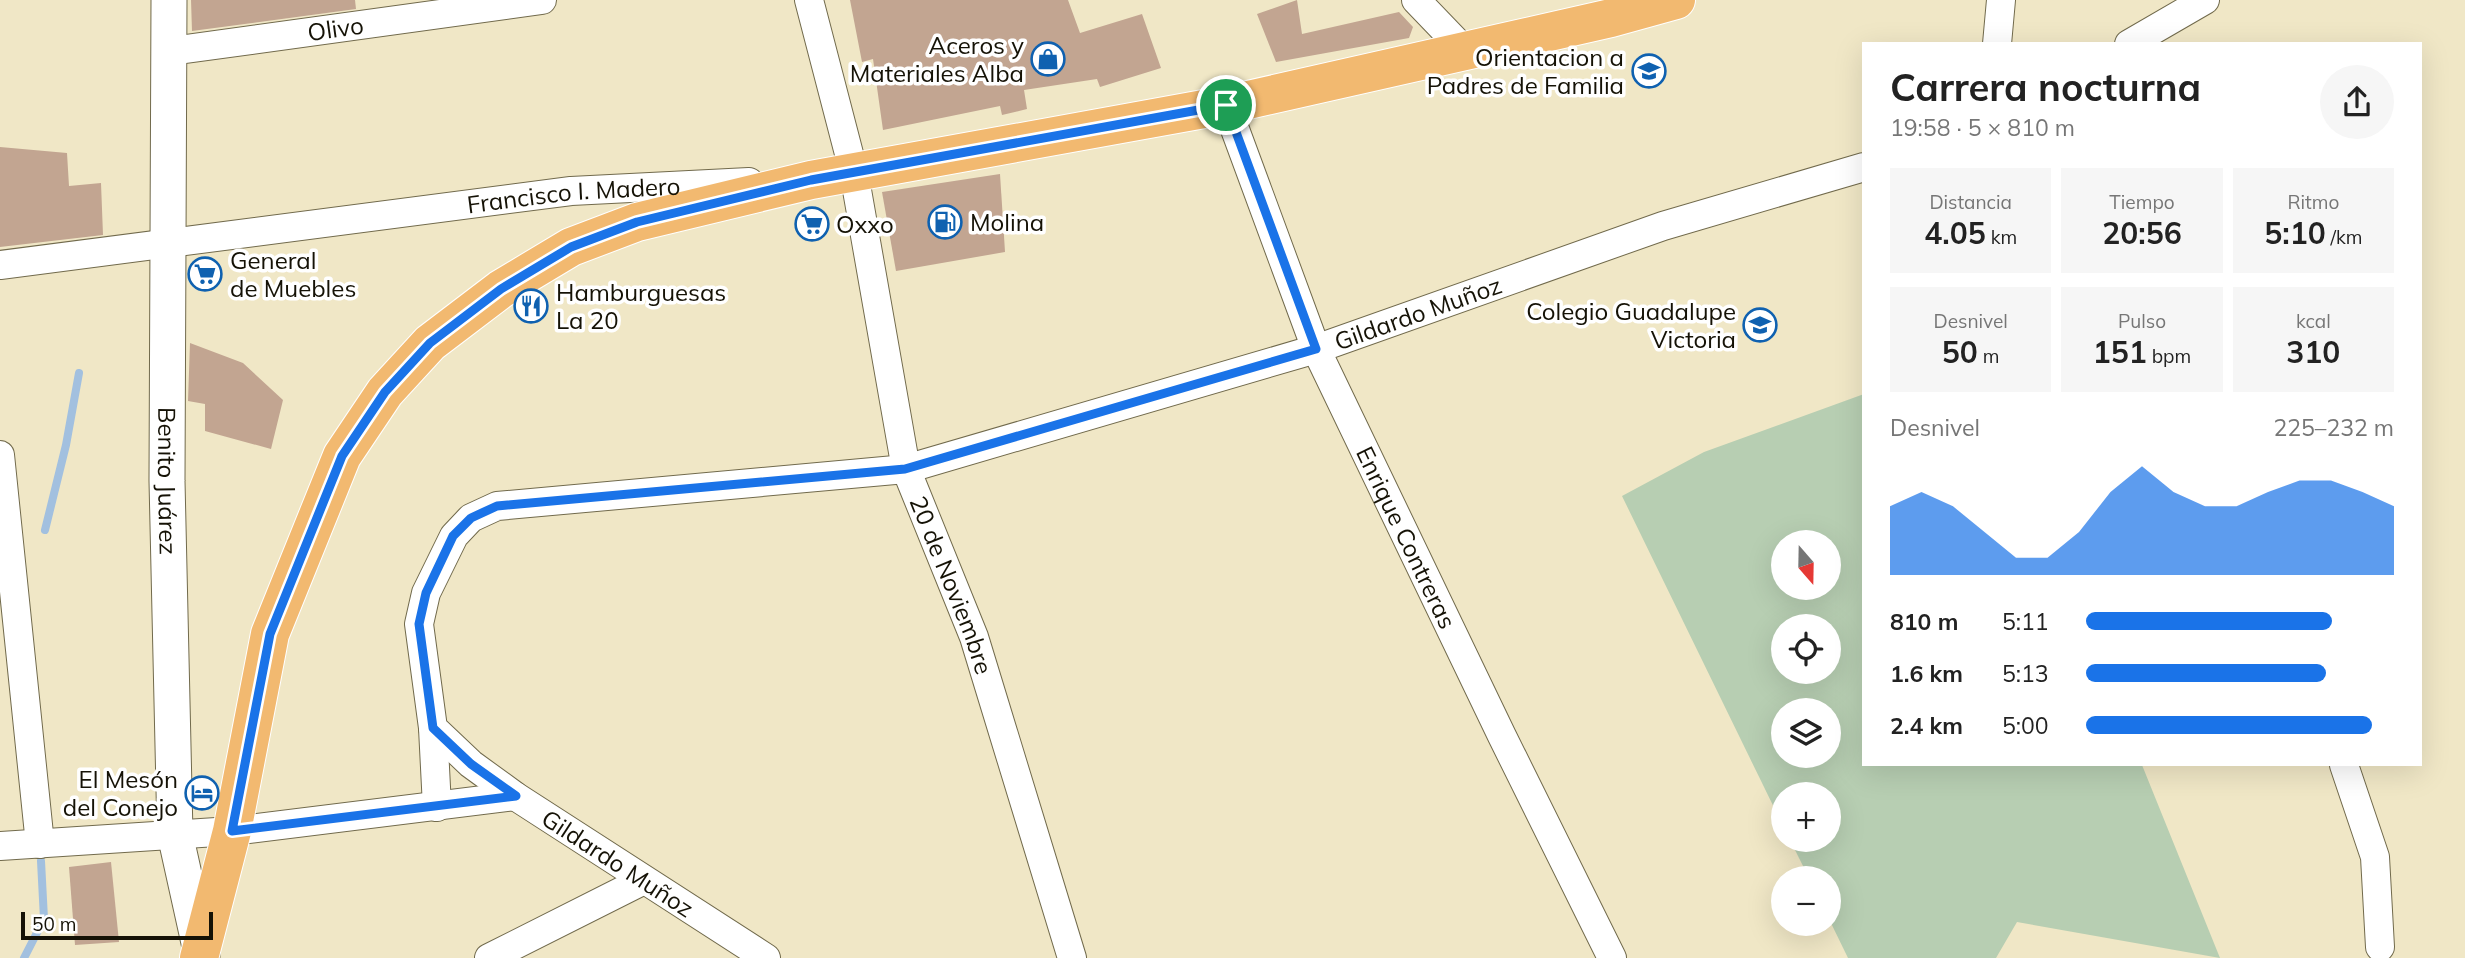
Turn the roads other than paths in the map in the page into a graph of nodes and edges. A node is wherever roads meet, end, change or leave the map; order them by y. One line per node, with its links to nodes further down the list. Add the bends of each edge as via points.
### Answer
1 (169, 0): 12 (street, Benito Juárez)
2 (542, 0): 12 (street, Olivo)
3 (809, 0): 15 (street, 20 de Noviembre)
4 (1416, 0): 11 (street)
5 (1676, 0): 8 (main road, Francisco I. Madero)
6 (2001, 0): 9 (street)
7 (2205, 0): 10 (street)
8 (1608, 9): 11 (main road, Francisco I. Madero)
9 (1997, 42)
10 (2132, 42)
11 (1464, 50): 13 (main road, Francisco I. Madero)
12 (171, 51): 17 (street, Benito Juárez)
13 (1226, 105): 15 (main road, Francisco I. Madero); 19 (street, Enrique Contreras)
14 (1862, 168): 19 (street, Gildardo Muñoz, via 1663,226)
15 (854, 173): 16 (main road, Francisco I. Madero); 21 (street, 20 de Noviembre)
16 (811, 180): 17 (street, Francisco I. Madero, via 571,191); 27 (main road, via 637,222 571,247 501,289 430,343 385,392 342,456 270,634)
17 (170, 245): 18 (street, Francisco I. Madero); 28 (street, Benito Juárez, via 167,481)
18 (0, 264)
19 (1316, 349): 21 (street, Gildardo Muñoz); 37 (street, Enrique Contreras)
20 (0, 455): 22 (street)
21 (905, 469): 23 (street, Gildardo Muñoz, via 497,506 471,518 445,550 426,593 419,624); 36 (street, 20 de Noviembre, via 974,637)
22 (4, 536): 29 (street)
23 (433, 728): 25 (street, Gildardo Muñoz, via 471,764); 26 (street)
24 (2344, 766): 32 (street, via 2375,858)
25 (516, 796): 26 (street); 31 (street, Gildardo Muñoz)
26 (437, 807): 27 (street)
27 (232, 831): 28 (street); 33 (main road)
28 (175, 834): 29 (street); 33 (street, Benito Juárez)
29 (40, 844): 30 (street)
30 (0, 846)
31 (642, 881): 34 (street); 35 (street, Gildardo Muñoz)
32 (2380, 947)
33 (201, 955)
34 (489, 958)
35 (766, 958)
36 (1072, 958)
37 (1612, 958)

